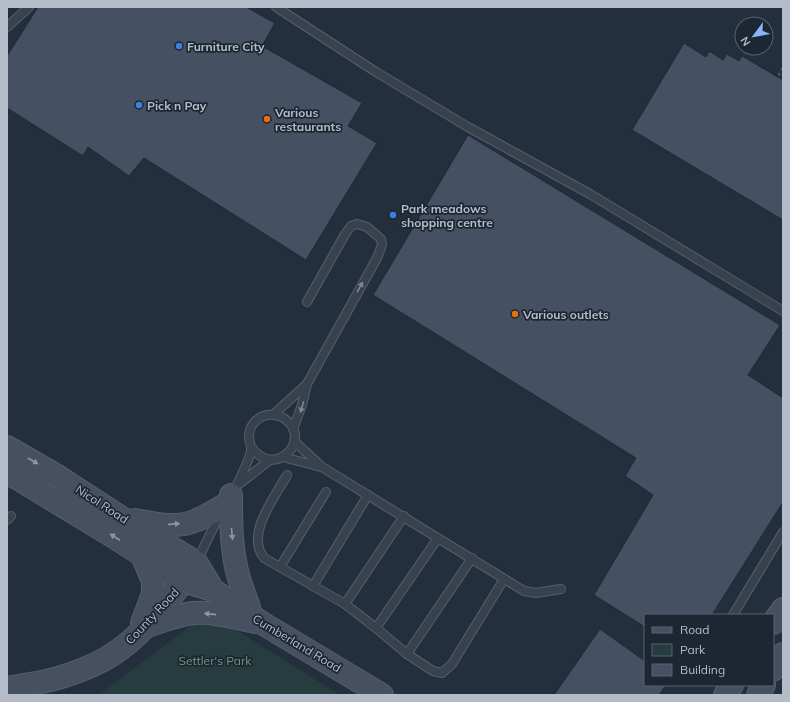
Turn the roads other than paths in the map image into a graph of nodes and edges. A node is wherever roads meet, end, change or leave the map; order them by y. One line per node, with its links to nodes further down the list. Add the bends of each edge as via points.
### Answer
1 (29, 7): 3 (lane)
2 (276, 7): 5 (lane, via 376,72 590,194)
3 (7, 27)
4 (308, 302): 6 (lane, one-way to 4, via 382,245 381,239 367,227 357,224 351,226)
5 (783, 311)
6 (307, 384): 7 (lane); 8 (lane, one-way to 8)
7 (274, 414): 8 (lane, via 288,421); 11 (lane, via 259,418 250,429)
8 (293, 429): 9 (lane)
9 (294, 441): 12 (lane, via 291,450); 14 (lane)
10 (7, 447): 21 (main road, Nicol Road, one-way to 21, via 59,476)
11 (252, 448): 13 (lane, via 256,454); 18 (lane)
12 (284, 457): 13 (lane); 14 (lane)
13 (270, 460): 18 (lane)
14 (322, 467): 19 (lane)
15 (7, 472): 24 (main road, Nicol Road, one-way to 15)
16 (287, 475): 27 (lane, via 266,511 259,527 257,542 259,552 264,558)
17 (326, 492): 27 (lane)
18 (231, 495): 21 (main road, one-way to 18, via 170,525 196,521); 26 (lane); 36 (main road, one-way to 36, via 234,558 238,576)
19 (368, 495): 20 (lane); 30 (lane)
20 (404, 516): 23 (lane); 33 (lane)
21 (122, 518): 26 (main road, Nicol Road)
22 (783, 532): 35 (lane)
23 (438, 538): 25 (lane); 38 (lane)
24 (142, 555): 29 (main road, Nicol Road); 39 (main road, via 153,581 153,594)
25 (472, 558): 28 (lane); 40 (lane)
26 (196, 562): 29 (main road, County Road); 32 (main road, Cumberland Road)
27 (280, 567): 30 (lane)
28 (504, 579): 31 (lane, via 524,591 536,593); 40 (lane, via 452,664 442,673 432,671)
29 (183, 581): 32 (main road, Cumberland Road); 39 (main road, County Road)
30 (313, 586): 33 (lane)
31 (561, 589)
32 (213, 590): 36 (main road, Cumberland Road)
33 (345, 604): 38 (lane)
34 (783, 609): 37 (main road)
35 (733, 614)
36 (257, 620): 39 (main road, one-way to 39, via 195,613 175,616); 46 (main road, Cumberland Road)
37 (774, 622)
38 (376, 628): 40 (lane)
39 (141, 630): 45 (main road, County Road, via 119,650 87,667 58,678)
40 (407, 654)
41 (783, 654): 42 (main road)
42 (774, 668)
43 (731, 686): 47 (main road)
44 (763, 686): 48 (main road)
45 (7, 688)
46 (382, 695)
47 (725, 695)
48 (758, 695)

